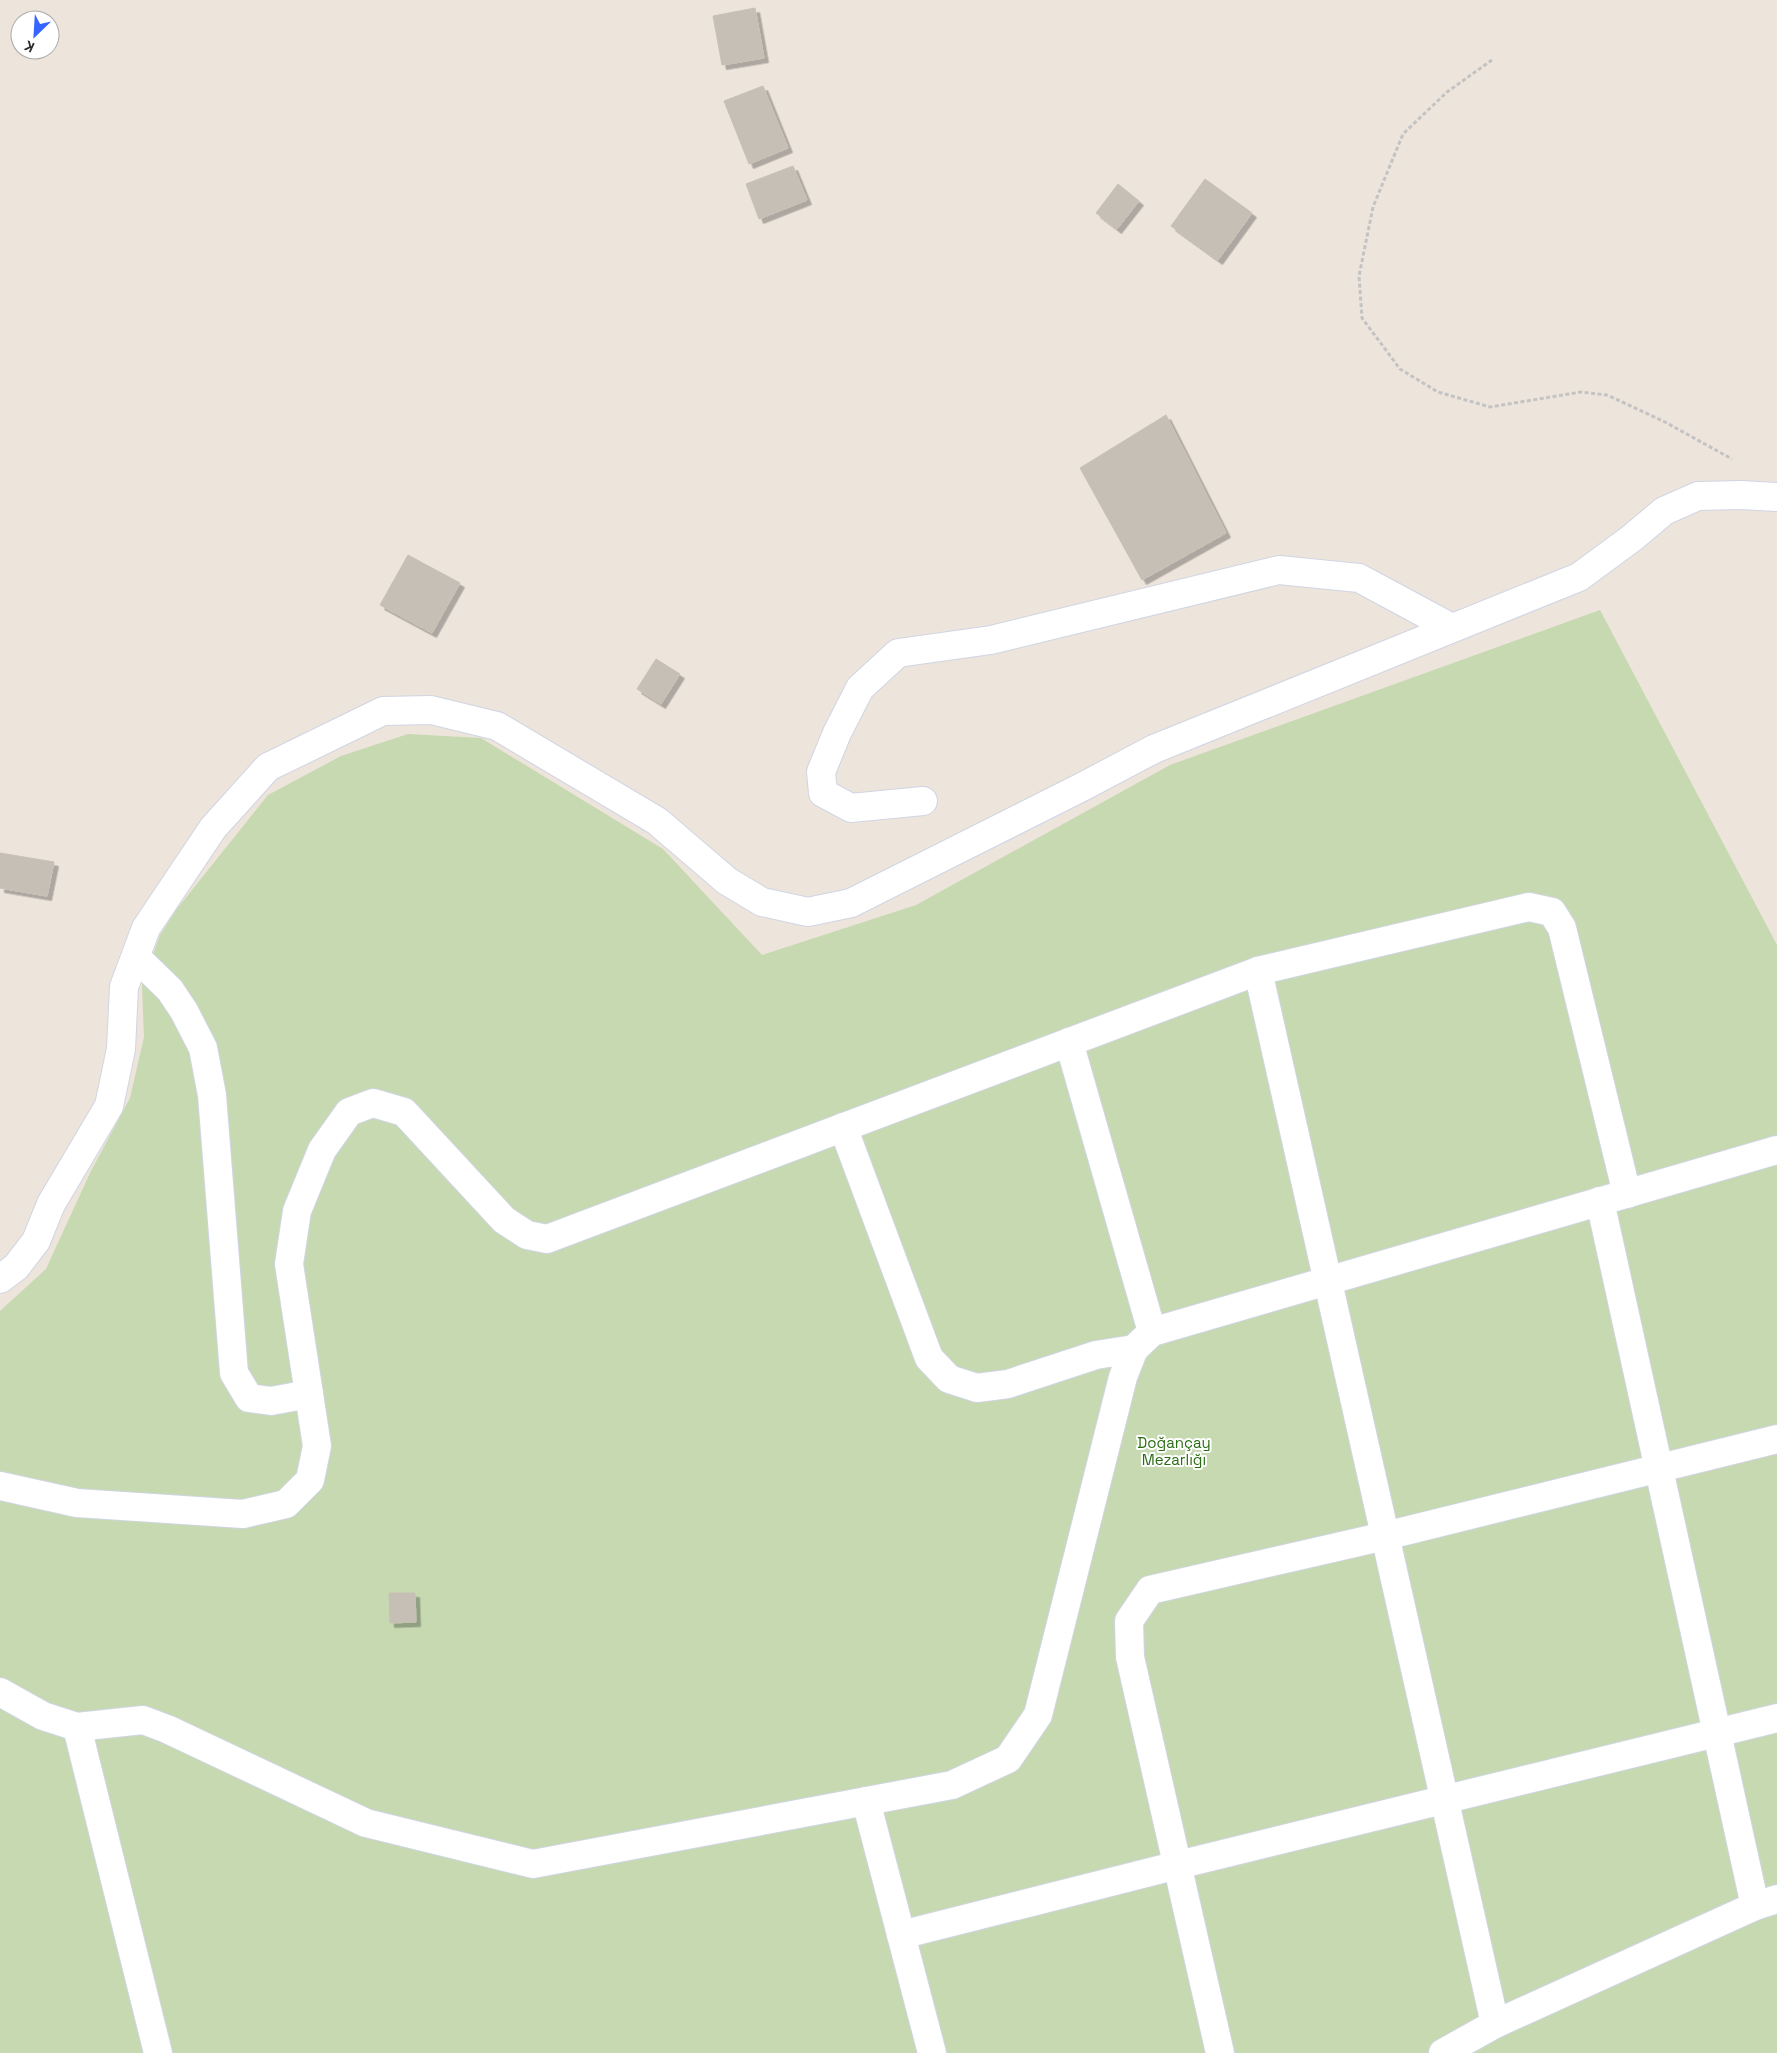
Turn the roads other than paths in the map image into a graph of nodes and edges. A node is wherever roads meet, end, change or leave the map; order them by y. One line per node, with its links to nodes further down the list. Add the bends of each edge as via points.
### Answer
1 (1777, 497): 2 (street, via 1698,496 1664,511 1579,578)
2 (1452, 628): 3 (street, via 1359,578 1279,570 991,640 898,653 860,688 821,772 822,793 851,808); 4 (street, via 1154,748 851,902 808,912 762,902 727,881 657,821 497,726 430,710 383,711 268,767 212,828 146,928)
3 (923, 801)
4 (136, 957): 11 (street, via 124,987 121,1049 109,1106 51,1204 36,1241 16,1266); 14 (street, via 170,990 203,1048 212,1095 234,1373 249,1398 272,1401)
5 (1258, 971): 6 (street); 9 (street, via 1529,907 1552,912 1562,928); 12 (street)
6 (1069, 1042): 7 (street); 13 (street)
7 (843, 1127): 13 (street, via 929,1358 949,1379 976,1388 1008,1384); 14 (street, via 546,1239 527,1235 504,1220 404,1112 373,1103 349,1112 322,1150 297,1211 289,1264)
8 (1777, 1150): 9 (street)
9 (1627, 1194): 10 (street)
10 (1600, 1202): 12 (street); 16 (street)
11 (0, 1279)
12 (1328, 1281): 13 (street); 18 (street)
13 (1143, 1341): 24 (street, via 1122,1377 1038,1715 1008,1759 952,1785)
14 (309, 1394): 17 (street, via 317,1446 310,1480 286,1504 243,1514 77,1503)
15 (1777, 1439): 16 (street)
16 (1659, 1468): 18 (street); 22 (street)
17 (0, 1486)
18 (1385, 1536): 23 (street); 25 (street, via 1150,1590 1129,1621 1130,1657)
19 (0, 1692): 21 (street, via 43,1716)
20 (1777, 1718): 22 (street)
21 (77, 1727): 24 (street, via 143,1720 366,1823 533,1864); 29 (street)
22 (1717, 1733): 23 (street); 26 (street)
23 (1444, 1799): 25 (street); 28 (street)
24 (866, 1801): 27 (street)
25 (1178, 1865): 27 (street); 31 (street)
26 (1766, 1903): 28 (street)
27 (901, 1936): 30 (street)
28 (1495, 2024): 32 (street)
29 (158, 2053)
30 (932, 2053)
31 (1220, 2053)
32 (1442, 2053)

